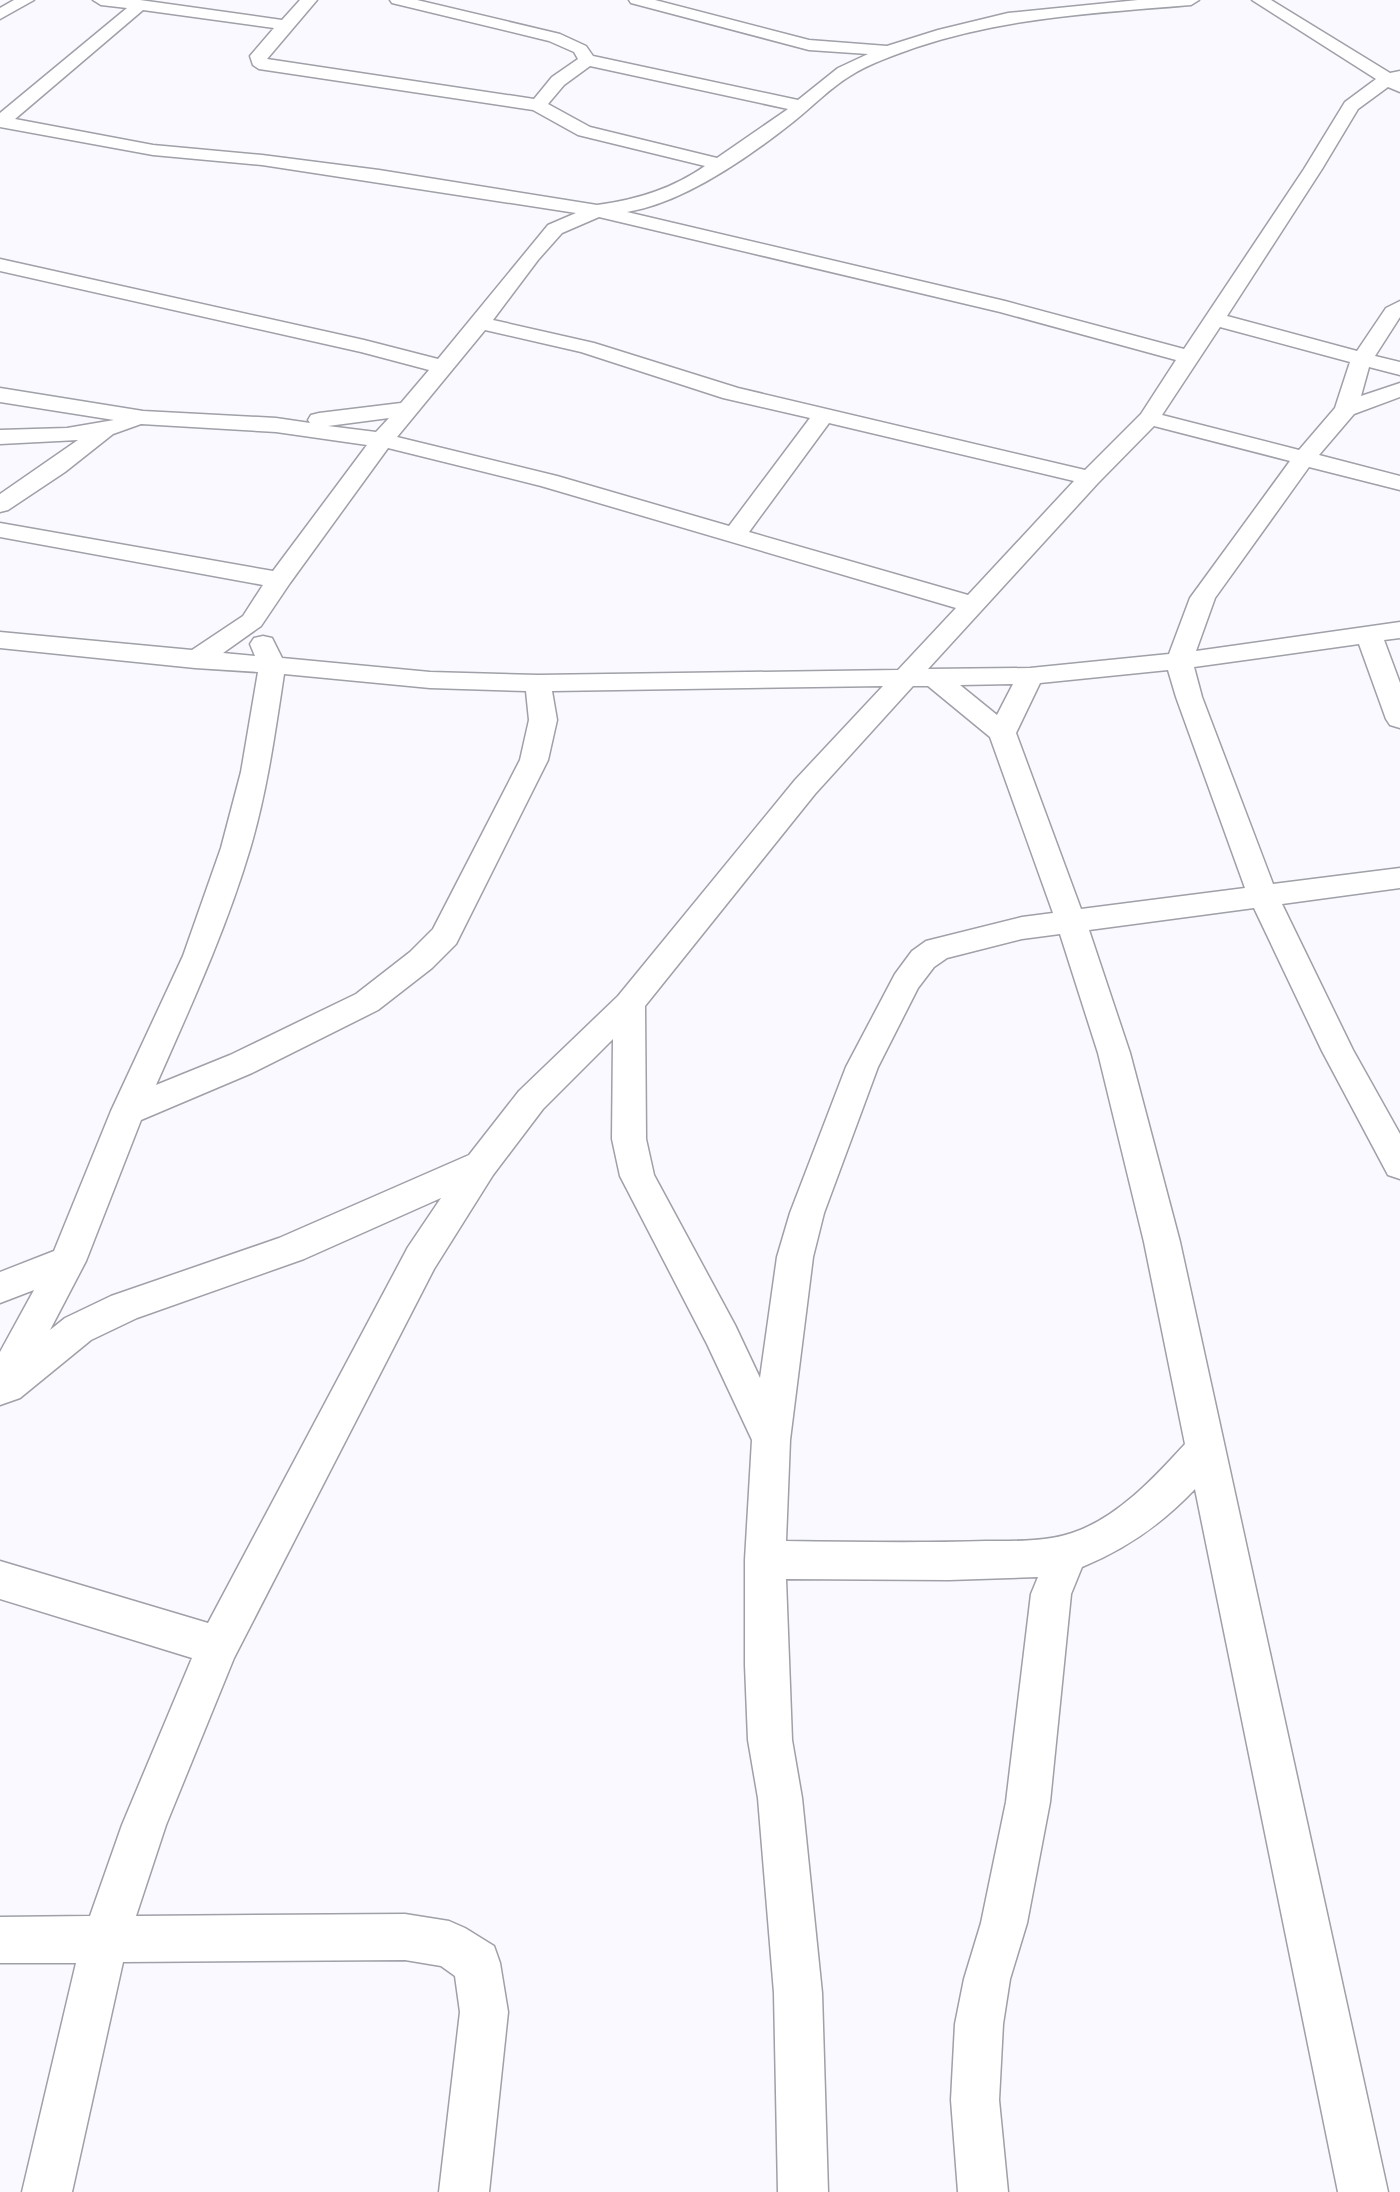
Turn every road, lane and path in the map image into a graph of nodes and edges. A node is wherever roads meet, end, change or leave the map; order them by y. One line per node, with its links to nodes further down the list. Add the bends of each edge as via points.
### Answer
1 (26, 0): 11 (street)
2 (101, 0): 10 (street)
3 (309, 0): 12 (street)
4 (398, 0): 15 (street, via 554,37 580,49)
5 (637, 0): 13 (street)
6 (1191, 0): 9 (street)
7 (1260, 0): 17 (street)
8 (1007, 2): 9 (street)
9 (1134, 4): 14 (street, via 1008,18)
10 (140, 5): 12 (street); 20 (street)
11 (0, 14)
12 (285, 25): 18 (street, via 258,56 265,65)
13 (809, 45): 14 (street); 16 (street)
14 (889, 51): 16 (street)
15 (587, 60): 18 (street, via 558,81); 19 (street)
16 (844, 72): 19 (street)
17 (1396, 81): 25 (street, via 1351,106)
18 (538, 105): 21 (street, via 584,131)
19 (800, 106): 21 (street)
20 (0, 121): 22 (street, via 153,150 379,176)
21 (721, 165): 22 (street, via 668,194 631,206)
22 (597, 211): 26 (street, via 555,229); 27 (street, via 1005,307)
23 (0, 265): 29 (street)
24 (1400, 307): 28 (street)
25 (1215, 320): 27 (street); 28 (street)
26 (480, 323): 29 (street); 35 (street, via 587,347 732,393)
27 (1188, 357): 37 (street)
28 (1361, 360): 30 (street); 34 (street)
29 (444, 367): 33 (street)
30 (1400, 369)
31 (1400, 390): 34 (street)
32 (0, 395): 36 (street)
33 (408, 409): 38 (street); 41 (street)
34 (1346, 409): 42 (street)
35 (824, 415): 43 (street); 47 (street)
36 (143, 418): 38 (street); 39 (street)
37 (1149, 418): 42 (street); 43 (street)
38 (276, 425): 41 (street)
39 (105, 430): 40 (street); 45 (street)
40 (0, 437)
41 (382, 440): 47 (street, via 549,481); 48 (street)
42 (1304, 458): 44 (street); 55 (street, via 1203,598)
43 (1090, 478): 49 (street)
44 (1400, 483)
45 (0, 505)
46 (0, 530): 48 (street)
47 (735, 534): 49 (street)
48 (279, 580): 50 (street)
49 (973, 605): 58 (street)
50 (252, 621): 54 (street); 56 (street)
51 (1400, 630): 52 (street)
52 (1369, 635): 55 (street); 60 (street)
53 (0, 640): 54 (street)
54 (195, 660): 56 (street)
55 (1179, 662): 57 (street); 63 (street)
56 (272, 665): 59 (street, via 430,680); 66 (street, via 255,772 236,848 198,956)
57 (1030, 676): 58 (street); 61 (street)
58 (920, 679): 59 (street); 61 (street); 65 (street, via 805,787)
59 (538, 683): 66 (street, via 543,720 534,760 445,936 367,1002 241,1064)
60 (1400, 719)
61 (1002, 733): 64 (street)
62 (1400, 878): 63 (street)
63 (1263, 896): 64 (street); 68 (street, via 1338,1051)
64 (1065, 907): 72 (street, via 1022,928 937,949 923,959 906,982 862,1067 807,1213 795,1257); 73 (street, via 1117,1064 1162,1242)
65 (629, 1004): 67 (street, via 531,1100); 72 (street, via 629,1139 637,1176 722,1336)
66 (128, 1111): 69 (street)
67 (481, 1165): 71 (street, via 291,1249 124,1307 78,1329); 77 (street, via 422,1258)
68 (1400, 1165)
69 (68, 1261): 70 (street); 71 (street)
70 (0, 1288)
71 (0, 1390)
72 (771, 1440): 75 (street)
73 (1206, 1449): 74 (street, via 1165,1495 1118,1530); 84 (street)
74 (1068, 1553): 75 (street, via 990,1560); 83 (street, via 1052,1594 1028,1802 979,2024 975,2100)
75 (765, 1560): 82 (street, via 770,1740 780,1798 798,1993)
76 (0, 1580): 77 (street)
77 (218, 1646): 79 (street, via 144,1825)
78 (0, 1940): 79 (street)
79 (105, 1940): 80 (street); 81 (street, via 405,1937 449,1944 477,1963 484,2012)
80 (47, 2192)
81 (464, 2192)
82 (803, 2192)
83 (983, 2192)
84 (1363, 2192)

